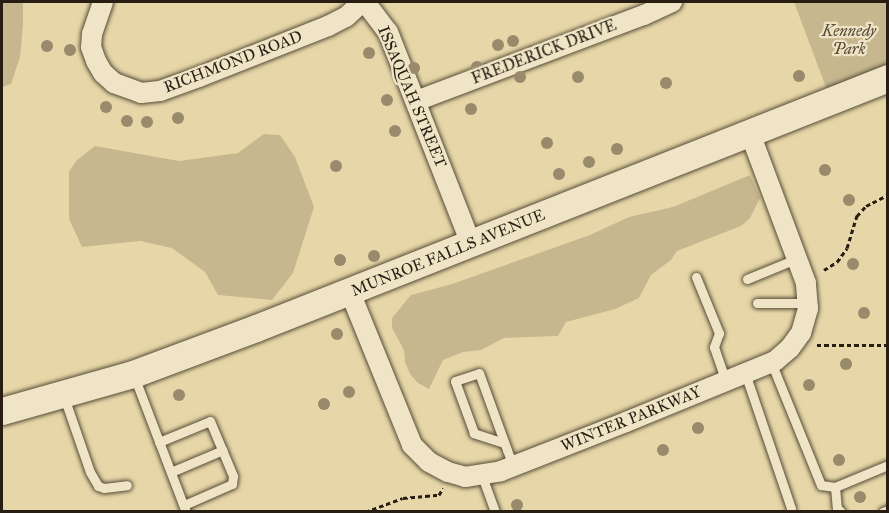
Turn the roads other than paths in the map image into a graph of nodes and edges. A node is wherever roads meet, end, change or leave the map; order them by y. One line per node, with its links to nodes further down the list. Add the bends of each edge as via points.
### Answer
1 (103, 2): 2 (street, RICHMOND ROAD, via 92,34 96,61 114,83 141,93 199,77 328,26)
2 (363, 2): 5 (street, ISSAQUAH STREET, via 388,32)
3 (672, 2): 5 (street, FREDERICK DRIVE)
4 (888, 78): 6 (street, MUNROE FALLS AVENUE)
5 (416, 101): 7 (street, ISSAQUAH STREET)
6 (750, 134): 7 (street, MUNROE FALLS AVENUE); 8 (street, WINTER PARKWAY)
7 (471, 244): 11 (street, MUNROE FALLS AVENUE)
8 (798, 258): 10 (lane); 13 (street, WINTER PARKWAY)
9 (696, 277): 16 (lane, via 719,333 714,347)
10 (747, 279)
11 (350, 292): 15 (street, MUNROE FALLS AVENUE); 25 (street, WINTER PARKWAY, via 412,445 429,462 448,472)
12 (757, 303): 13 (lane)
13 (808, 303): 14 (street, WINTER PARKWAY, via 801,333 790,348)
14 (771, 362): 16 (street, WINTER PARKWAY); 27 (lane, via 821,485)
15 (133, 374): 17 (street, MUNROE FALLS AVENUE); 19 (lane)
16 (736, 377): 23 (street, WINTER PARKWAY); 29 (lane)
17 (63, 395): 18 (street, MUNROE FALLS AVENUE); 26 (lane, via 98,486)
18 (2, 411)
19 (159, 442): 21 (lane, via 210,422); 24 (lane)
20 (504, 443): 20 (lane, via 479,373 455,381 474,433); 23 (lane)
21 (223, 450): 24 (lane); 28 (lane, via 234,481)
22 (888, 465): 27 (lane)
23 (513, 466): 25 (street, WINTER PARKWAY)
24 (171, 472): 28 (lane)
25 (482, 476): 31 (lane)
26 (127, 484)
27 (835, 487): 32 (lane)
28 (185, 508)
29 (788, 510)
30 (888, 510): 33 (lane)
31 (495, 512)
32 (841, 512)
33 (883, 512)

